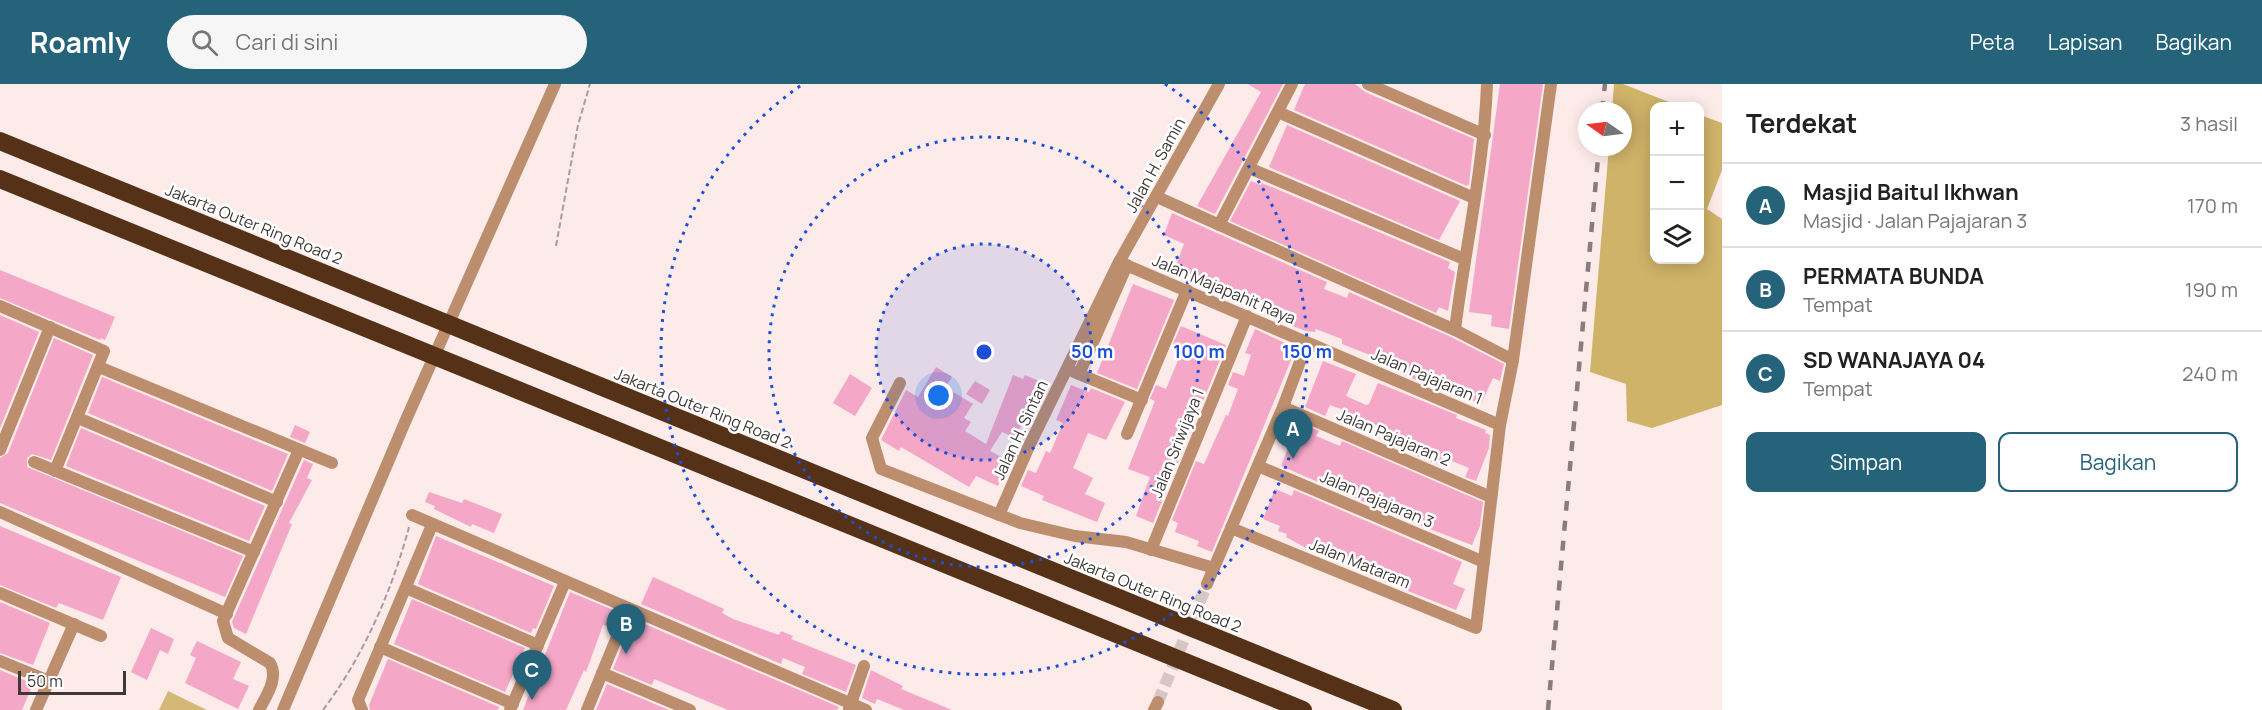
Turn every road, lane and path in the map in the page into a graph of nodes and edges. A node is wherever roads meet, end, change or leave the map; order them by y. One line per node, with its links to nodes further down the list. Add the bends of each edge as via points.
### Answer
1 (555, 84): 70 (street)
2 (590, 84): 16 (path, via 578,125)
3 (1218, 84): 13 (street, Jalan H. Samin)
4 (1292, 84): 8 (street)
5 (1368, 84): 9 (street)
6 (1487, 84): 9 (street)
7 (1551, 84): 25 (street)
8 (1278, 112): 11 (street); 14 (street)
9 (1485, 135): 14 (street)
10 (0, 141): 77 (highway, Jakarta Outer Ring Road 2)
11 (1249, 168): 15 (street); 17 (street)
12 (0, 179): 76 (highway)
13 (1156, 197): 15 (street); 18 (street, Jalan H. Samin)
14 (1474, 198): 17 (street)
15 (1220, 225): 23 (street)
16 (556, 246)
17 (1464, 259): 23 (street)
18 (1123, 264): 19 (street, Jalan Majapahit Raya); 27 (street, Jalan H. Samin)
19 (1187, 290): 21 (street, Jalan Majapahit Raya); 29 (street)
20 (0, 306): 22 (street)
21 (1247, 316): 24 (street, Jalan Majapahit Raya); 47 (street, Jalan Sriwijaya 1)
22 (50, 327): 26 (street, via 103,349); 34 (street)
23 (1455, 330): 25 (street)
24 (1307, 343): 30 (street, Jalan Majapahit Raya); 32 (street, Jalan Pajajaran 1)
25 (1513, 360): 32 (street)
26 (99, 367): 31 (street); 35 (street)
27 (1073, 372): 29 (street); 44 (street, Jalan H. Sintan, via 1030,444)
28 (900, 383): 44 (street, via 872,438 881,469)
29 (1142, 400): 33 (street)
30 (1283, 407): 38 (street, Jalan Majapahit Raya); 40 (street, Jalan Pajajaran 2)
31 (78, 418): 39 (street); 41 (street)
32 (1500, 425): 40 (street)
33 (1127, 434)
34 (0, 450)
35 (299, 450): 37 (street); 41 (street)
36 (34, 462): 39 (street)
37 (332, 463)
38 (1258, 466): 46 (street, Jalan Majapahit Raya); 49 (street, Jalan Pajajaran 3)
39 (55, 471): 48 (street)
40 (1491, 497): 49 (street)
41 (277, 502): 48 (street)
42 (0, 512): 56 (street)
43 (412, 515): 45 (street); 71 (path, via 382,602 345,681)
44 (999, 515): 47 (street, via 1076,536 1126,542)
45 (432, 525): 51 (street); 53 (street)
46 (1231, 528): 49 (street, Jalan Mataram, via 1476,628); 50 (street, Jalan Majapahit Raya)
47 (1151, 550): 50 (street)
48 (254, 552): 56 (street)
49 (1484, 562)
50 (1214, 568): 52 (street, Jalan Majapahit Raya)
51 (565, 582): 55 (street); 59 (street)
52 (1207, 584)
53 (406, 588): 59 (street); 60 (street)
54 (0, 592): 57 (street)
55 (628, 610): 63 (street); 67 (street)
56 (227, 614): 69 (street, via 223,626 228,638 274,669)
57 (74, 624): 58 (street); 64 (street)
58 (100, 636)
59 (538, 645): 66 (street)
60 (380, 647): 66 (street); 72 (street, via 358,700)
61 (0, 661): 64 (street)
62 (864, 666): 67 (street)
63 (602, 673): 65 (street); 73 (street)
64 (49, 681): 68 (street)
65 (660, 704): 74 (street)
66 (512, 707)
67 (850, 707): 75 (street)
68 (36, 710)
69 (259, 710)
70 (283, 710)
71 (322, 710)
72 (362, 710)
73 (587, 710)
74 (690, 710)
75 (866, 710)
76 (1303, 710)
77 (1393, 710)

